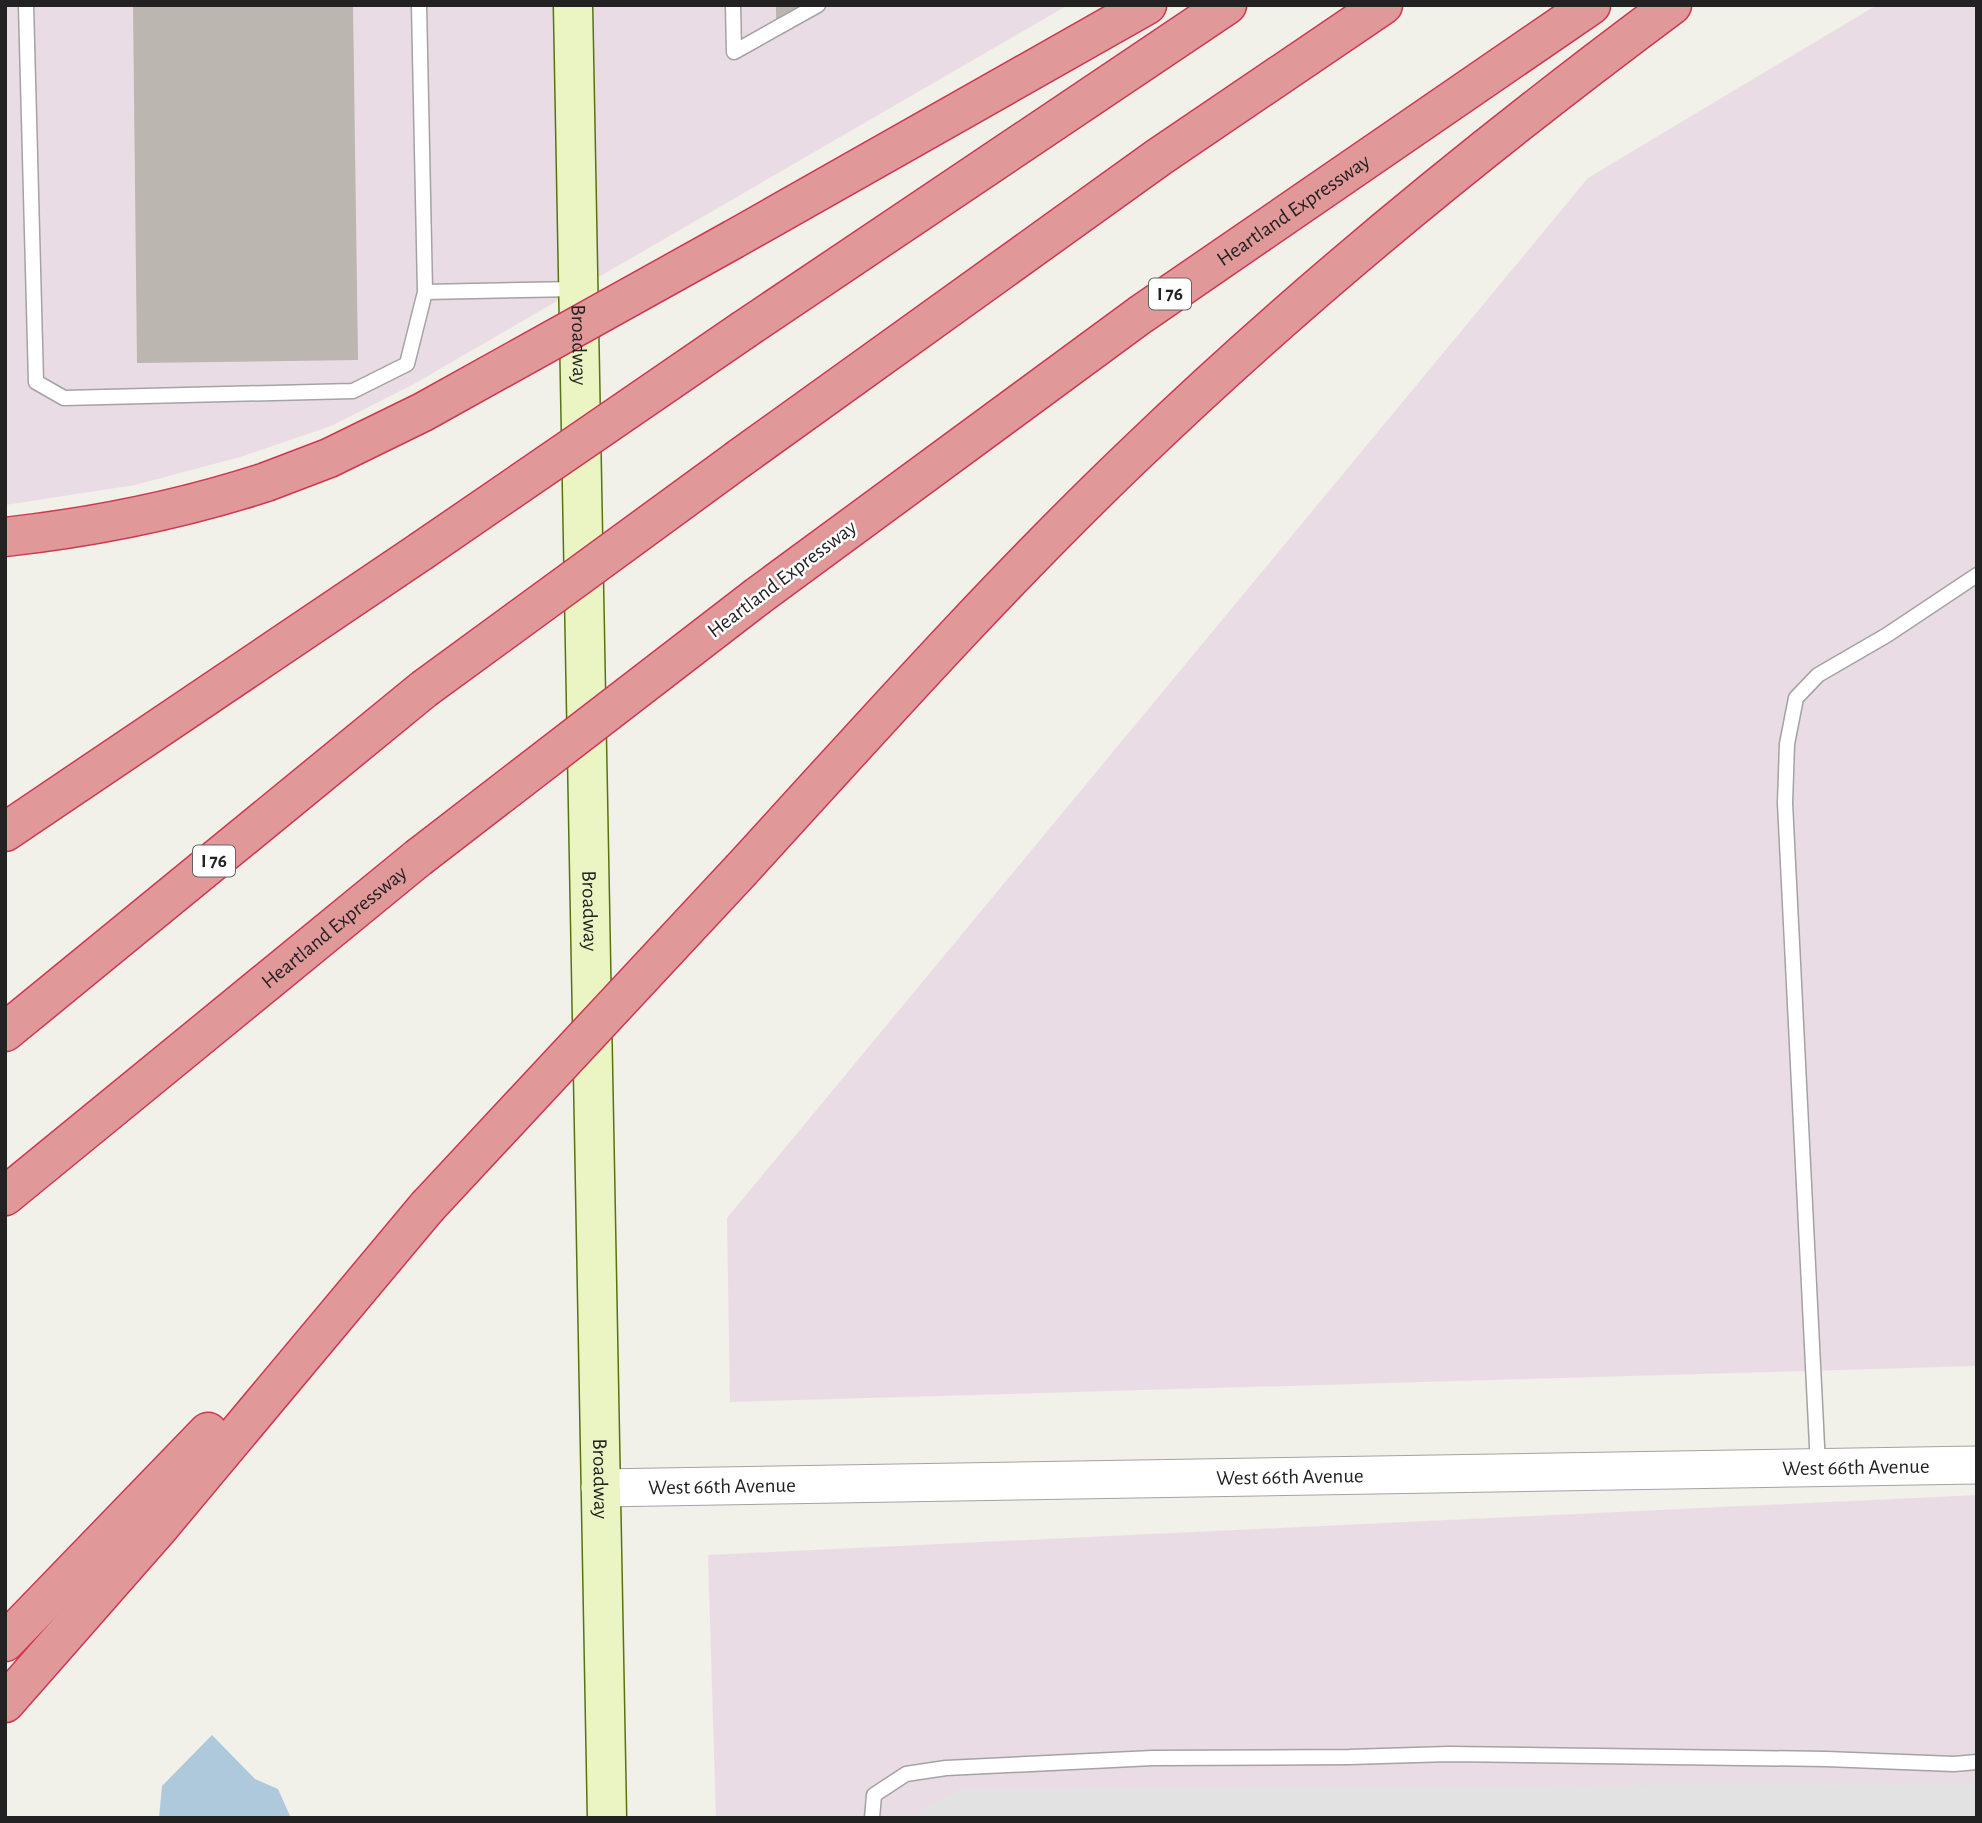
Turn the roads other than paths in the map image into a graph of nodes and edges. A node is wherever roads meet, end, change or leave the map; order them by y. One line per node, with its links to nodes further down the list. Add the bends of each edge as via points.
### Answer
1 (26, 5): 12 (lane, via 36,382 64,398 354,391 407,365)
2 (419, 5): 12 (lane)
3 (573, 5): 11 (main road, Broadway)
4 (733, 5): 5 (lane, via 734,52)
5 (818, 5)
6 (1147, 5): 13 (highway, bridge, via 424,412 329,458 225,496 146,516)
7 (1227, 5): 15 (highway, bridge)
8 (1383, 5): 16 (highway, I 76, bridge, via 1159,157 424,690)
9 (1591, 5): 17 (highway, Heartland Expressway / I 76, bridge, via 1139,315 758,596 418,858)
10 (1672, 5): 18 (highway, bridge, via 1441,183 1284,317 1077,510)
11 (578, 289): 12 (lane); 21 (main road, Broadway)
12 (425, 292)
13 (5, 537)
14 (1977, 575): 20 (lane, via 1818,675 1796,698 1787,744 1785,803)
15 (5, 832)
16 (5, 1032)
17 (5, 1196)
18 (426, 1207): 22 (highway); 23 (highway, via 157,1530)
19 (1977, 1465): 20 (street, West 66th Avenue)
20 (1818, 1468): 21 (street, West 66th Avenue)
21 (600, 1488): 25 (main road, Broadway)
22 (5, 1642)
23 (5, 1703)
24 (1977, 1762): 26 (lane, via 1461,1754 1120,1759 906,1774 874,1795)
25 (607, 1818)
26 (872, 1818)

